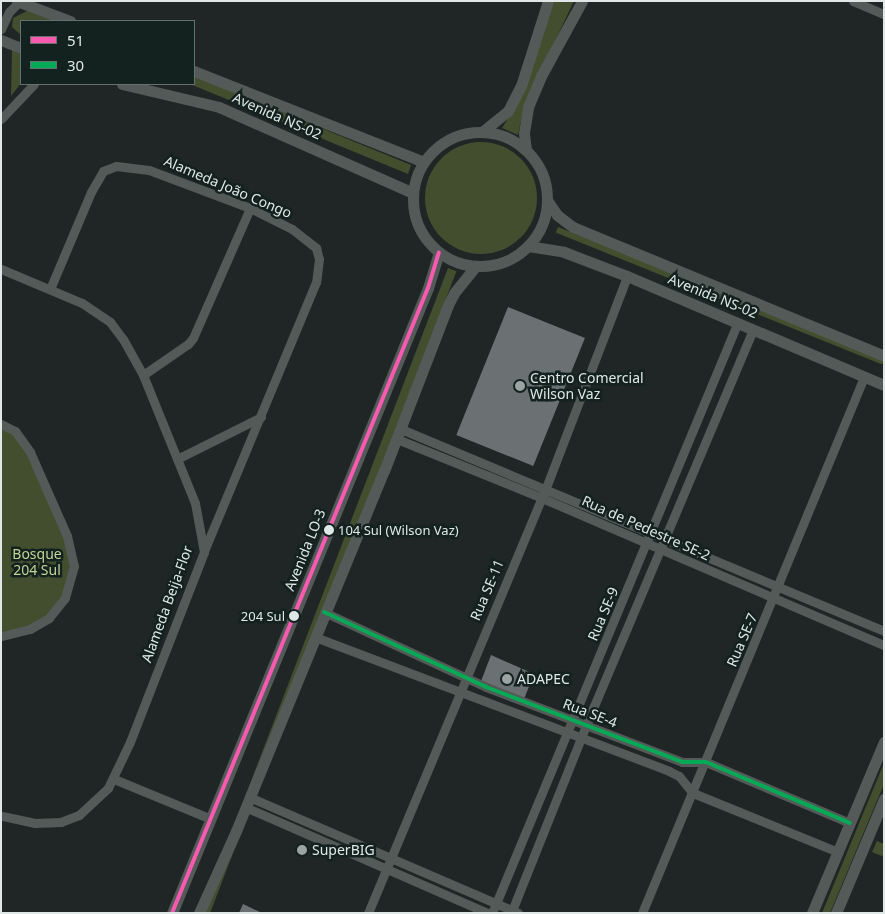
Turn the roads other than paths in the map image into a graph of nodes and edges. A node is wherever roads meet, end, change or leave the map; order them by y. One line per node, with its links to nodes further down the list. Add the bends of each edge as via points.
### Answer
1 (548, 1): 14 (street, via 521,86 508,111)
2 (582, 1): 15 (street, via 528,107 524,133)
3 (853, 1): 5 (street)
4 (18, 2): 6 (street); 7 (street)
5 (884, 14)
6 (67, 20)
7 (1, 29)
8 (1, 40): 9 (street)
9 (20, 48)
10 (195, 71): 16 (street, Avenida NS-02)
11 (33, 85): 13 (street)
12 (126, 85): 17 (street, Avenida NS-02, via 219,107)
13 (1, 119)
14 (482, 132): 15 (street, via 505,137); 16 (street, via 453,139 440,146)
15 (526, 150): 18 (street, via 541,173)
16 (424, 162): 17 (street)
17 (413, 193): 21 (street, via 415,216 424,236)
18 (547, 200): 20 (street, via 541,225); 28 (street, Avenida NS-02, via 557,215 573,227)
19 (250, 208): 25 (street, Alameda João Congo, via 149,170 116,166 103,171); 29 (street, via 193,338); 32 (street, Alameda João Congo, via 308,241 316,248 319,259 316,282)
20 (528, 246): 22 (street, via 504,261); 24 (street, Avenida NS-02, via 564,252)
21 (439, 252): 22 (street, via 456,262); 63 (street, Avenida LO-3, via 428,288)
22 (476, 266): 34 (street, via 454,292)
23 (1, 269): 25 (street, Alameda Beija-Flor)
24 (627, 276): 26 (street, Avenida NS-02); 36 (street, Rua SE-11)
25 (50, 289): 29 (street, Alameda Beija-Flor, via 82,303 110,322)
26 (737, 324): 27 (street, Avenida NS-02); 38 (street, Rua SE-9)
27 (753, 329): 30 (street, Avenida NS-02); 39 (street, Rua SE-9)
28 (884, 356)
29 (143, 375): 35 (street, Alameda Beija-Flor)
30 (864, 377): 31 (street, Avenida NS-02); 43 (street, Rua SE-7)
31 (884, 385)
32 (262, 417): 35 (street); 42 (street, Alameda João Congo)
33 (1, 424): 47 (street, via 14,430 30,452 67,536 74,566 65,598 49,618 30,628)
34 (399, 434): 36 (street, Rua de Pedestre SE-2); 37 (street, Rua de Pedestre SE-2); 45 (street)
35 (177, 459): 42 (street, Alameda Beija-Flor, via 195,502)
36 (546, 488): 37 (street, Rua SE-11); 38 (street, Rua de Pedestre SE-2)
37 (542, 498): 40 (street, Rua de Pedestre SE-2); 50 (street, Rua SE-11)
38 (651, 532): 39 (street, Rua de Pedestre SE-2); 40 (street, Rua SE-9)
39 (665, 539): 41 (street, Rua SE-9); 43 (street, Rua de Pedestre SE-2)
40 (647, 543): 41 (street, Rua de Pedestre SE-2); 52 (street, Rua SE-9)
41 (661, 550): 44 (street, Rua de Pedestre SE-2); 53 (street, Rua SE-9)
42 (204, 552): 58 (street, Alameda Beija-Flor)
43 (779, 588): 44 (street, Rua SE-7); 46 (street, Rua de Pedestre SE-2)
44 (774, 599): 49 (street, Rua de Pedestre SE-2); 57 (street, Rua SE-7)
45 (324, 612): 48 (street); 50 (street, Rua SE-4)
46 (884, 631)
47 (1, 636)
48 (315, 637): 51 (street, Rua SE-4); 61 (street)
49 (884, 645)
50 (465, 676): 51 (street, Rua SE-11); 52 (street, Rua SE-4)
51 (459, 691): 54 (street, Rua SE-4); 66 (street, Rua SE-11)
52 (573, 721): 53 (street, Rua SE-4); 54 (street, Rua SE-9)
53 (587, 727): 55 (street, Rua SE-9); 57 (street, Rua SE-4, via 682,762)
54 (568, 734): 55 (street, Rua SE-4); 68 (street, Rua SE-9)
55 (584, 738): 59 (street, Rua SE-4, via 679,776); 69 (street, Rua SE-9)
56 (884, 742): 64 (street)
57 (706, 762): 59 (street, Rua SE-7); 64 (street, Rua SE-4)
58 (114, 779): 62 (street, Alameda Beija-Flor, via 96,802 79,815 61,822 35,823); 63 (street)
59 (693, 793): 65 (street, Rua SE-4); 74 (street, Rua SE-7)
60 (884, 799): 76 (street)
61 (247, 802): 66 (street); 67 (street); 71 (street)
62 (1, 816)
63 (210, 819): 70 (street, Avenida LO-3)
64 (850, 823): 65 (street)
65 (838, 852): 75 (street)
66 (389, 858): 67 (street, Rua SE-11); 68 (street)
67 (386, 869): 72 (street, Rua SE-11); 73 (street)
68 (495, 903): 69 (street); 73 (street, Rua SE-9)
69 (514, 912)
70 (172, 913)
71 (199, 913)
72 (368, 913)
73 (490, 913)
74 (642, 913)
75 (812, 913)
76 (836, 913)

